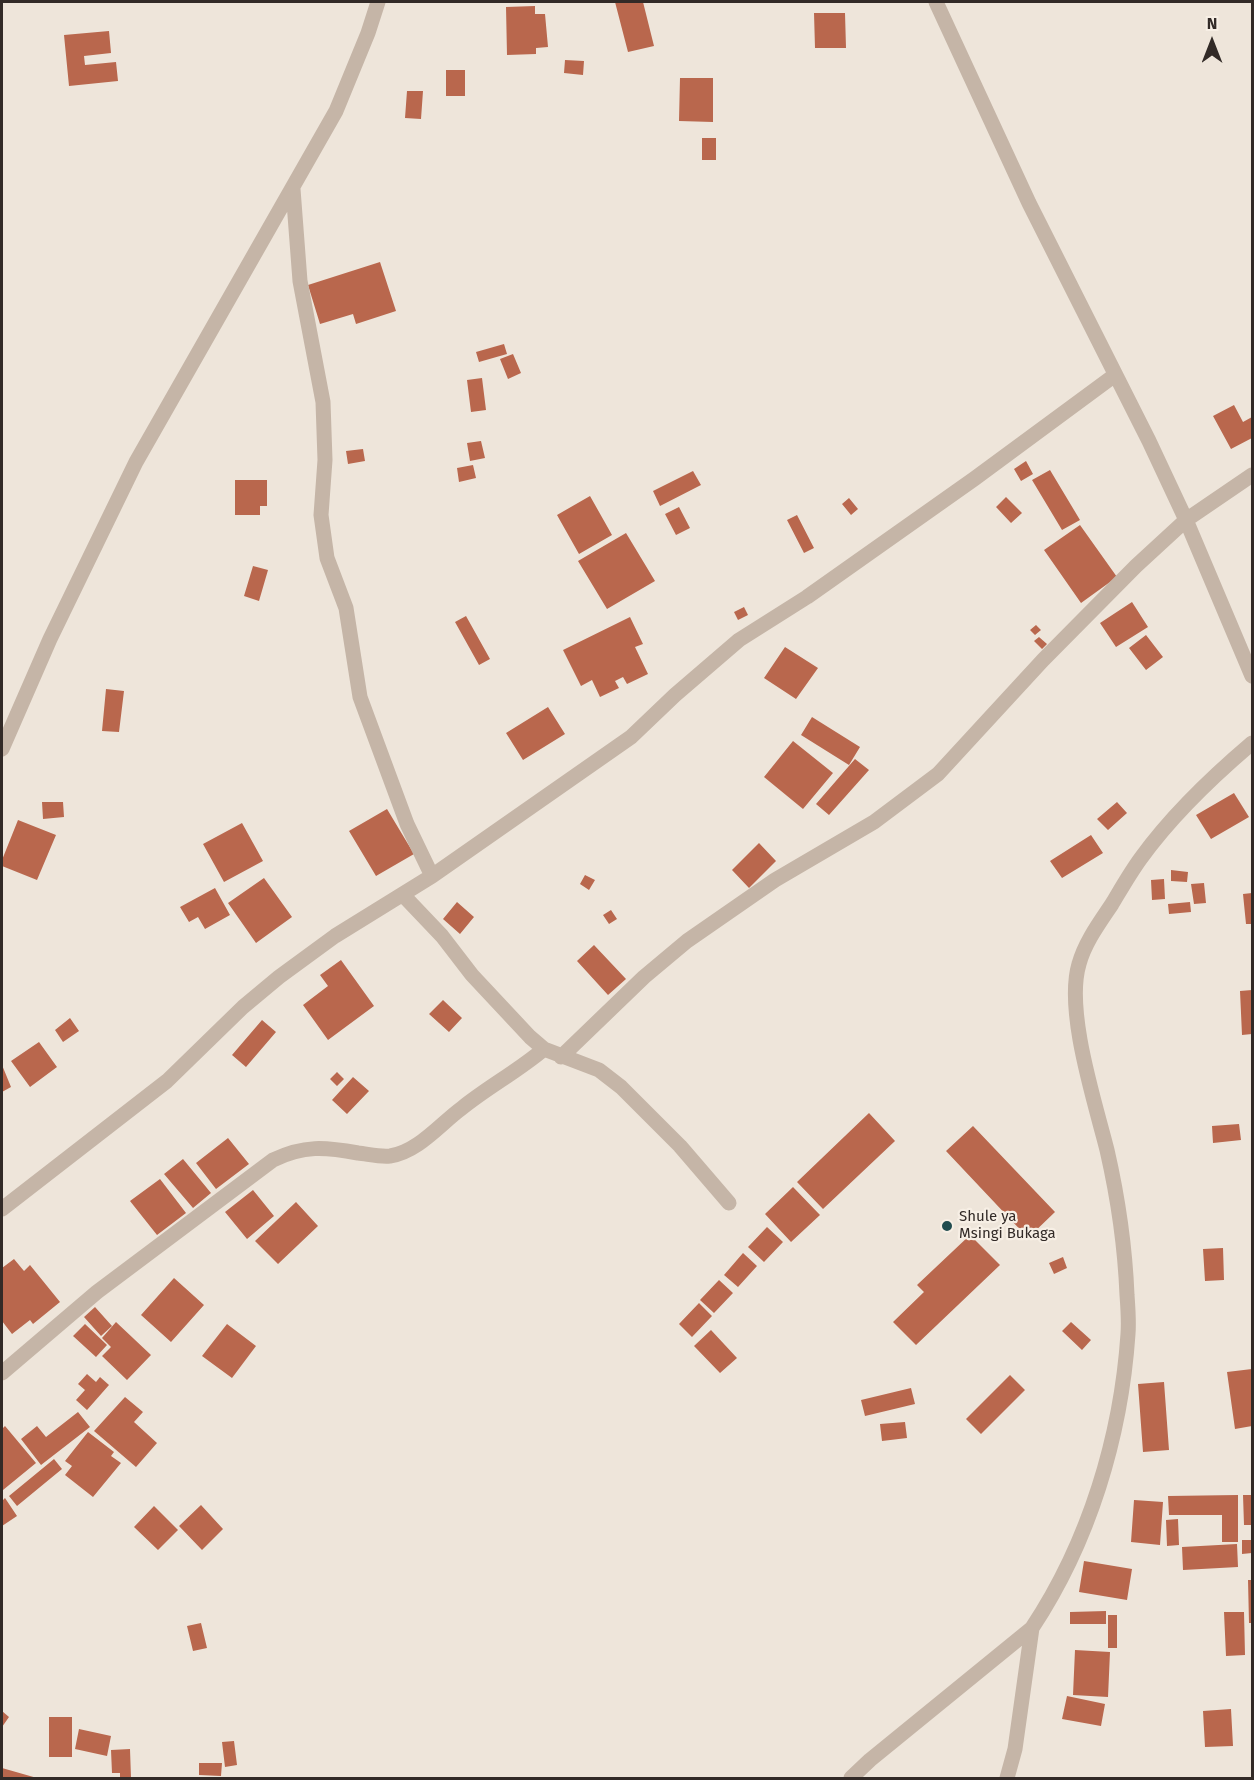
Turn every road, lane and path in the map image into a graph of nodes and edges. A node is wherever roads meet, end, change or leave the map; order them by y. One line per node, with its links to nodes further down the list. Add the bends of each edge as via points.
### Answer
1 (378, 2): 3 (street, via 336,111)
2 (936, 2): 4 (street, via 1029,203)
3 (293, 189): 9 (street, via 136,462 50,639); 10 (street, via 300,281 323,402 325,460 321,515 325,547 346,608 360,697 407,824)
4 (1115, 375): 6 (street); 10 (street, via 816,591 739,640 631,737)
5 (1252, 475): 6 (street)
6 (1186, 520): 7 (street); 13 (street, via 1043,660 938,774 874,822 775,880 687,941)
7 (1252, 676)
8 (1252, 743): 17 (street, via 1182,809 1141,858 1100,921 1079,963 1078,1025 1112,1172 1125,1251 1128,1333 1120,1396 1099,1487 1070,1562)
9 (2, 749)
10 (432, 876): 11 (street)
11 (403, 895): 12 (street); 15 (street, via 335,936 279,977 167,1082)
12 (544, 1050): 13 (street); 16 (street, via 398,1154 374,1155 325,1147 296,1150 273,1160 97,1292)
13 (561, 1057): 14 (street, via 599,1070 621,1087)
14 (729, 1203)
15 (2, 1209)
16 (2, 1373)
17 (1032, 1628): 18 (street); 19 (street)
18 (851, 1779)
19 (1007, 1779)

